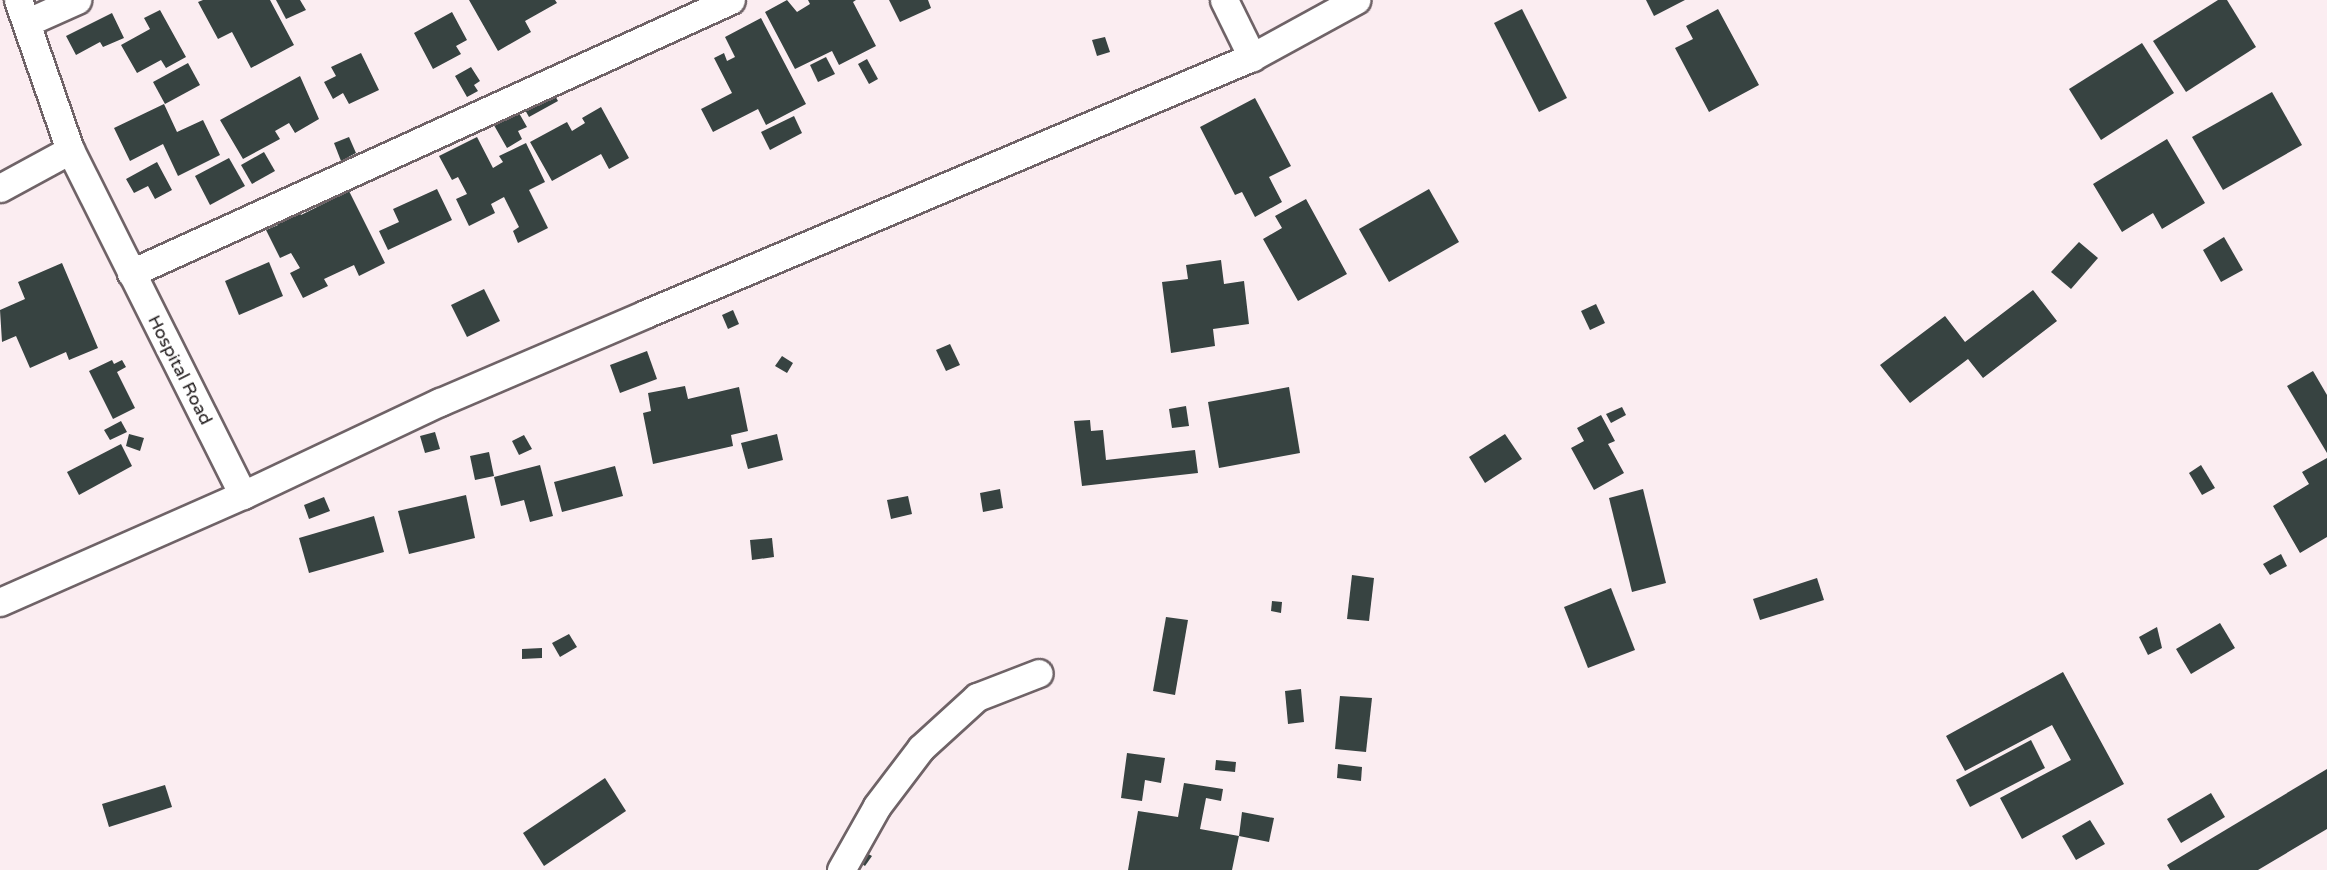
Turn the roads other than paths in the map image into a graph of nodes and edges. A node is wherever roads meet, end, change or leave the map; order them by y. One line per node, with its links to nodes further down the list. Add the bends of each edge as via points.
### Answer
1 (76, 0): 5 (street)
2 (730, 0): 9 (street)
3 (1224, 0): 6 (street)
4 (1356, 0): 6 (street)
5 (23, 11): 7 (street, Hospital Road)
6 (1252, 57): 10 (street, via 612,328)
7 (70, 150): 8 (street); 9 (street, Hospital Road)
8 (0, 188)
9 (130, 273): 10 (street, Hospital Road)
10 (243, 495): 11 (street)
11 (0, 602)
12 (1039, 674): 13 (street, via 977,697 921,748 877,806)
13 (841, 870)

